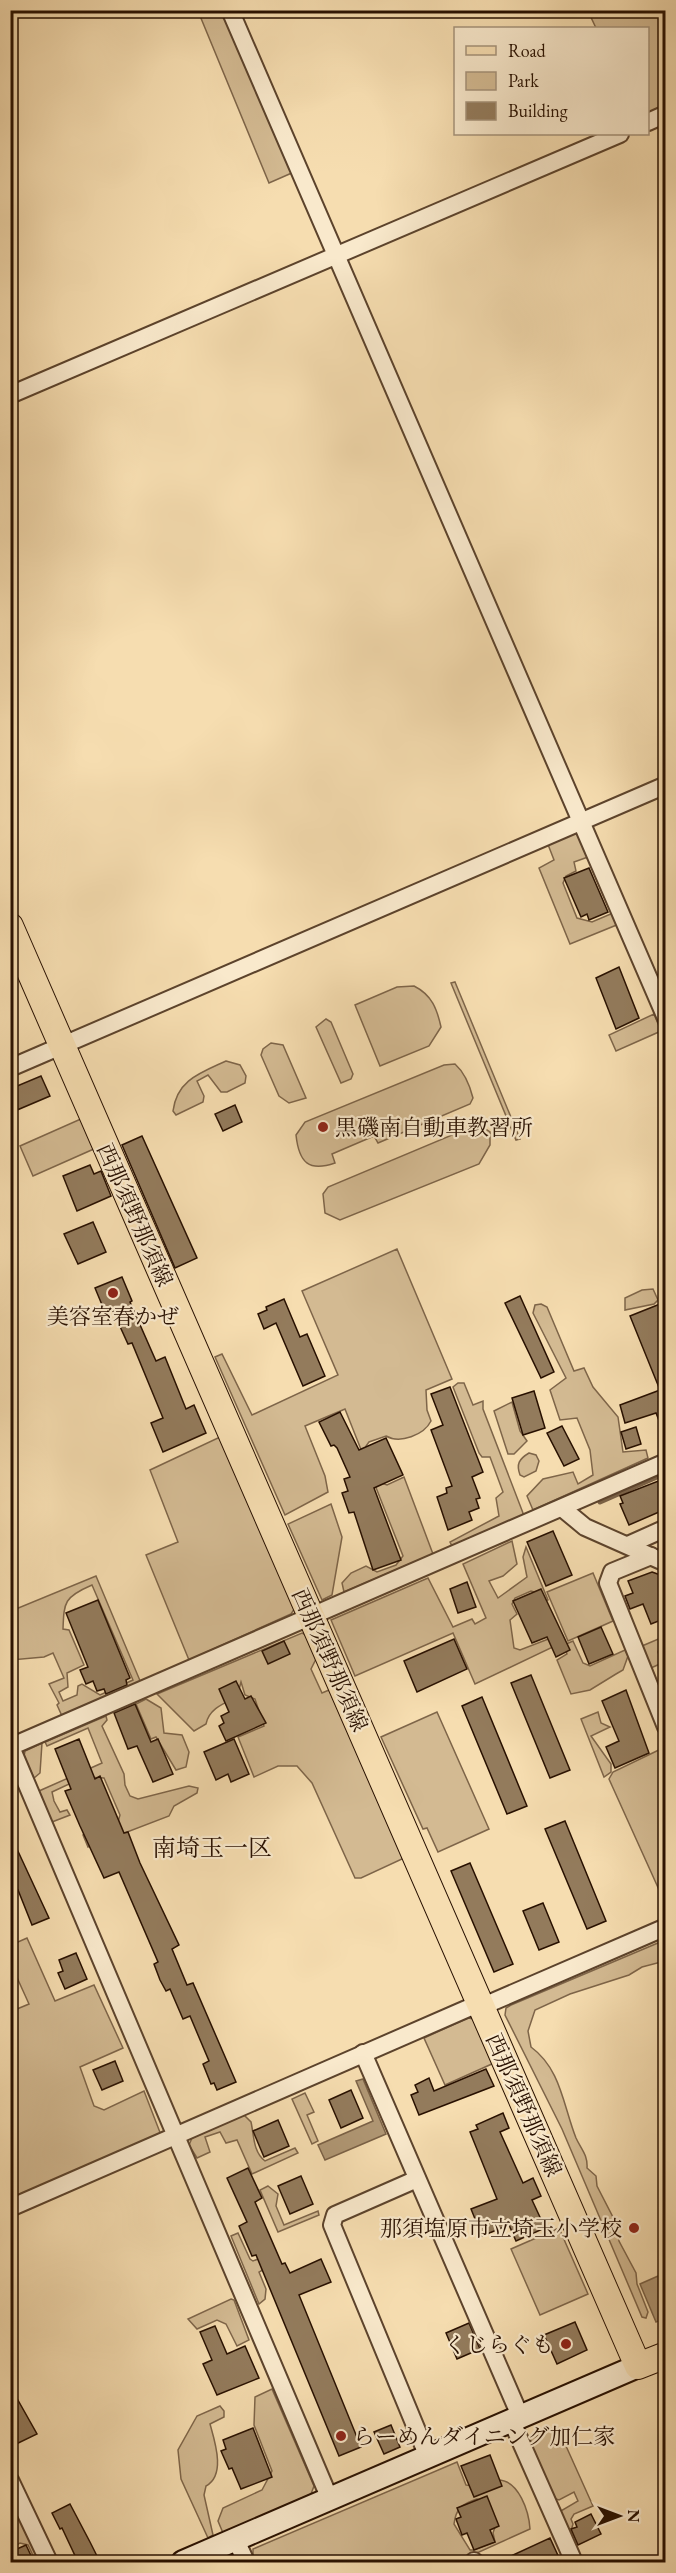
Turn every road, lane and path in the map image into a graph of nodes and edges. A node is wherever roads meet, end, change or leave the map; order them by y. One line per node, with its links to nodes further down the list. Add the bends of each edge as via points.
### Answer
1 (230, 10): 5 (street)
2 (666, 114): 3 (street)
3 (649, 122)
4 (618, 135): 5 (street)
5 (336, 255): 6 (street); 8 (street)
6 (10, 395)
7 (666, 785): 8 (street)
8 (580, 822): 10 (street); 11 (street)
9 (10, 926): 11 (main road, 西那須野那須線)
10 (666, 1018)
11 (61, 1046): 12 (street); 18 (main road, 西那須野那須線)
12 (10, 1068)
13 (666, 1462): 14 (street)
14 (562, 1508): 16 (street, via 585,1527); 18 (street)
15 (666, 1528): 16 (street)
16 (628, 1545): 17 (street)
17 (658, 1559): 19 (street, via 612,1572 608,1583)
18 (311, 1617): 20 (street); 22 (main road, 西那須野那須線)
19 (666, 1727)
20 (11, 1747): 24 (street)
21 (666, 1927): 22 (street)
22 (480, 2005): 23 (street); 28 (main road, 西那須野那須線)
23 (363, 2054): 24 (street); 25 (street)
24 (176, 2134): 26 (street); 32 (street)
25 (417, 2179): 29 (street); 30 (street, via 335,2215 332,2225)
26 (10, 2208)
27 (666, 2355): 28 (main road)
28 (638, 2366): 29 (street)
29 (517, 2420): 30 (street); 37 (street)
30 (428, 2457): 32 (street)
31 (10, 2480): 34 (street)
32 (329, 2498): 33 (street)
33 (236, 2540): 35 (street); 36 (street)
34 (50, 2562)
35 (183, 2562)
36 (246, 2562)
37 (574, 2562)

